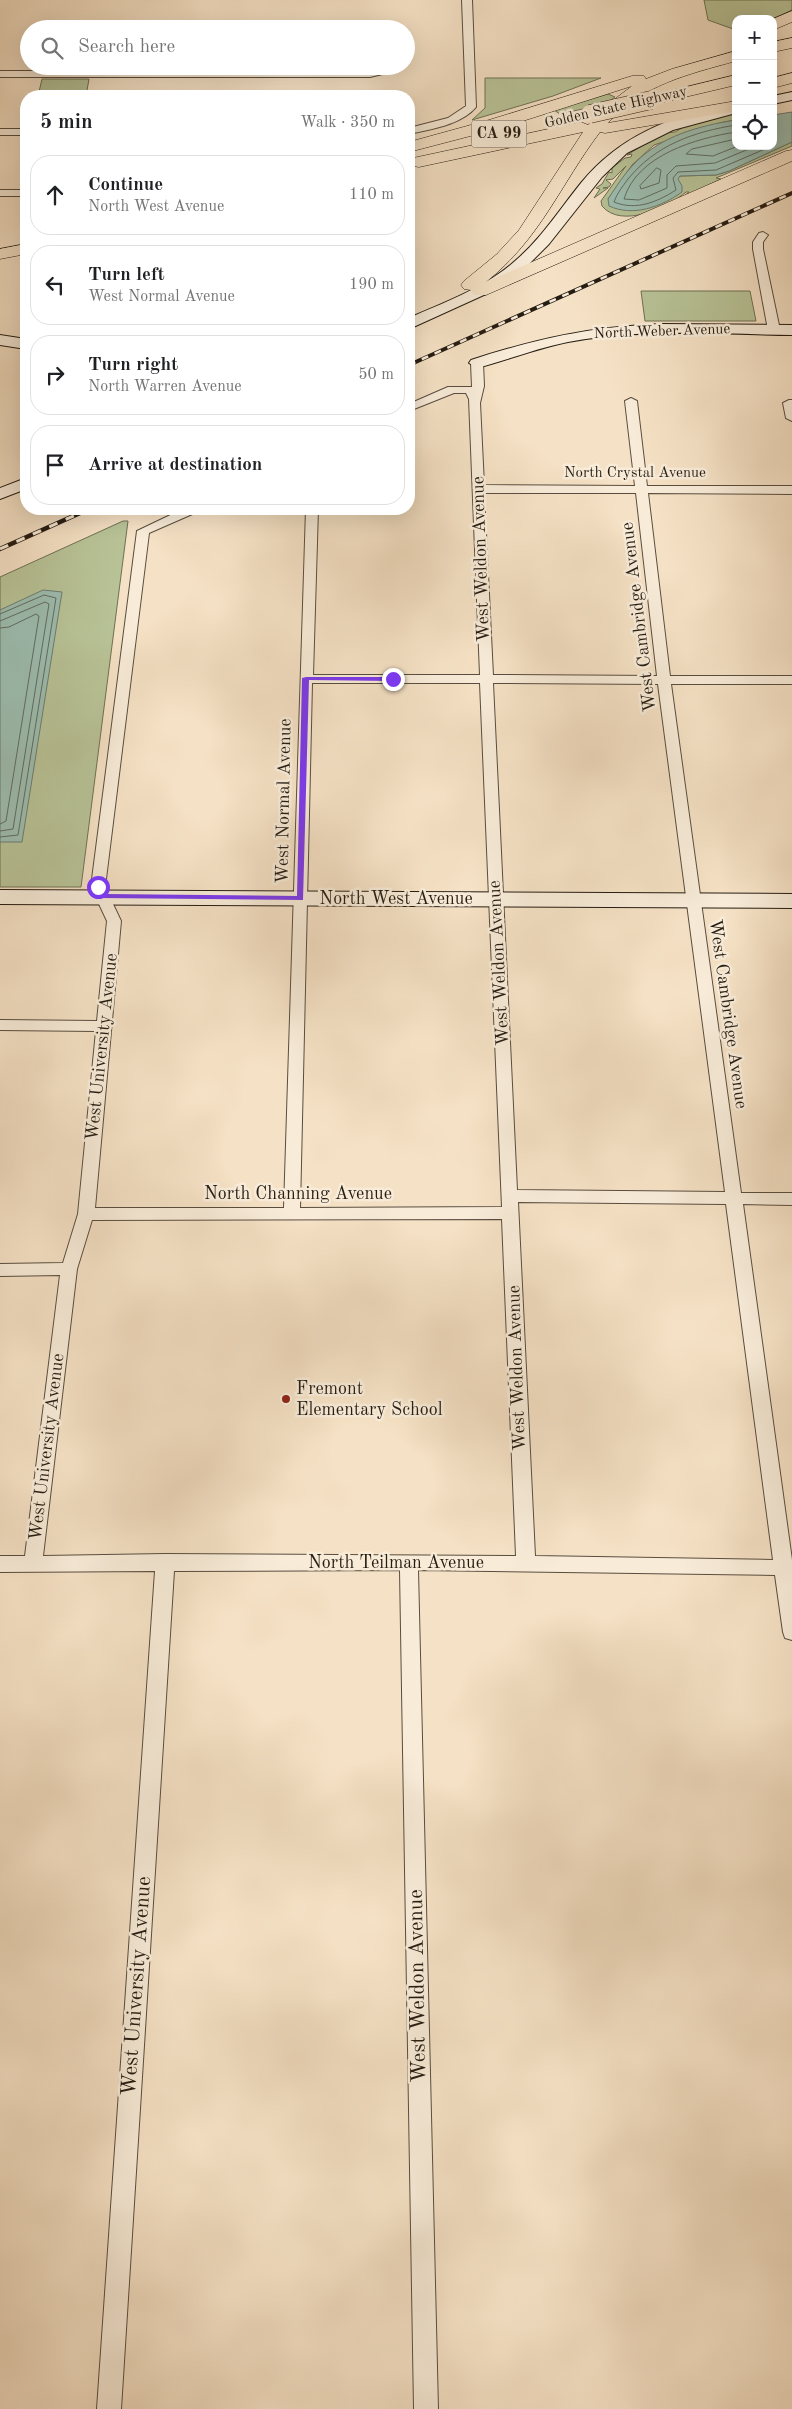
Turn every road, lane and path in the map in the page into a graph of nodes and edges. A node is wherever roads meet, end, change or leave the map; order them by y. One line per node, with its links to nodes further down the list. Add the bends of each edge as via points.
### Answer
1 (467, 0): 21 (street, via 472,107 467,112)
2 (792, 16): 3 (highway)
3 (777, 23)
4 (792, 43): 6 (highway)
5 (732, 45): 24 (highway, via 553,106)
6 (777, 45)
7 (732, 57): 35 (highway, via 662,79 619,102 588,138 519,242)
8 (792, 67): 9 (highway)
9 (777, 70)
10 (0, 74): 11 (street)
11 (20, 74)
12 (792, 78): 14 (highway)
13 (732, 81): 20 (highway, Golden State Highway / CA 99, bridge, via 652,100)
14 (777, 82)
15 (732, 92): 20 (highway, Golden State Highway / CA 99)
16 (792, 96): 17 (highway)
17 (777, 99)
18 (732, 108): 35 (main road, via 664,129 622,151 605,165 533,253 518,266)
19 (732, 108): 20 (highway, via 605,128)
20 (585, 124): 25 (highway, Golden State Highway / CA 99); 27 (highway, via 496,150)
21 (415, 129)
22 (0, 132): 23 (street)
23 (20, 132)
24 (415, 145)
25 (415, 153)
26 (792, 156): 35 (highway)
27 (415, 164)
28 (0, 193): 29 (street)
29 (20, 194)
30 (763, 235): 38 (street, via 758,249)
31 (20, 238): 32 (highway)
32 (0, 243)
33 (20, 250): 34 (highway)
34 (0, 254)
35 (475, 288): 36 (main road); 37 (main road)
36 (415, 315)
37 (415, 321)
38 (774, 330): 39 (main road, North Weber Avenue); 42 (main road, North Weber Avenue, via 642,330 584,334 524,348)
39 (792, 330)
40 (0, 340): 41 (main road)
41 (20, 343)
42 (477, 364): 43 (street, West Weldon Avenue, via 478,386)
43 (474, 397): 46 (street, via 469,390 455,388); 49 (street, West Weldon Avenue)
44 (631, 401): 50 (street, West Cambridge Avenue)
45 (789, 403): 47 (street)
46 (415, 405)
47 (792, 418)
48 (20, 486): 52 (main road)
49 (478, 489): 50 (street, North Crystal Avenue); 56 (street, West Weldon Avenue)
50 (643, 489): 51 (street, North Crystal Avenue); 57 (street, West Cambridge Avenue)
51 (792, 490)
52 (0, 494)
53 (179, 515): 61 (street, West University Avenue, via 143,531 98,887)
54 (312, 515): 55 (street, West Normal Avenue)
55 (306, 678): 56 (street); 62 (street, West Normal Avenue)
56 (486, 679): 57 (street); 63 (street, West Weldon Avenue)
57 (664, 680): 58 (street); 64 (street, West Cambridge Avenue)
58 (792, 680)
59 (0, 897): 61 (main road, North West Avenue)
60 (792, 901): 64 (main road, North West Avenue)
61 (107, 905): 62 (main road, North West Avenue); 65 (main road, North West Avenue); 68 (street, West University Avenue, via 114,921)
62 (300, 906): 63 (main road, North West Avenue); 74 (street, West Normal Avenue)
63 (497, 907): 64 (main road, North West Avenue); 69 (street, West Weldon Avenue)
64 (695, 908): 66 (main road, North West Avenue); 70 (street, West Cambridge Avenue)
65 (0, 912)
66 (792, 916)
67 (0, 1026): 68 (street)
68 (103, 1026): 73 (street, West University Avenue)
69 (510, 1196): 70 (street); 72 (street, West Weldon Avenue)
70 (734, 1198): 71 (street); 82 (street, West Cambridge Avenue)
71 (792, 1199)
72 (511, 1213): 74 (street, North Channing Avenue); 81 (street, West Weldon Avenue)
73 (86, 1214): 74 (street, North Channing Avenue); 75 (street, West University Avenue)
74 (292, 1214)
75 (69, 1269): 76 (street); 80 (street, West University Avenue)
76 (0, 1270)
77 (165, 1562): 78 (street, North Teilman Avenue); 80 (street, North Teilman Avenue); 84 (street, West University Avenue)
78 (410, 1562): 81 (street, North Teilman Avenue); 85 (street, West Weldon Avenue)
79 (0, 1564): 80 (street, North Teilman Avenue)
80 (33, 1564)
81 (526, 1564): 82 (street, North Teilman Avenue)
82 (788, 1568): 83 (street, West Cambridge Avenue)
83 (792, 1632)
84 (109, 2409)
85 (426, 2409)

